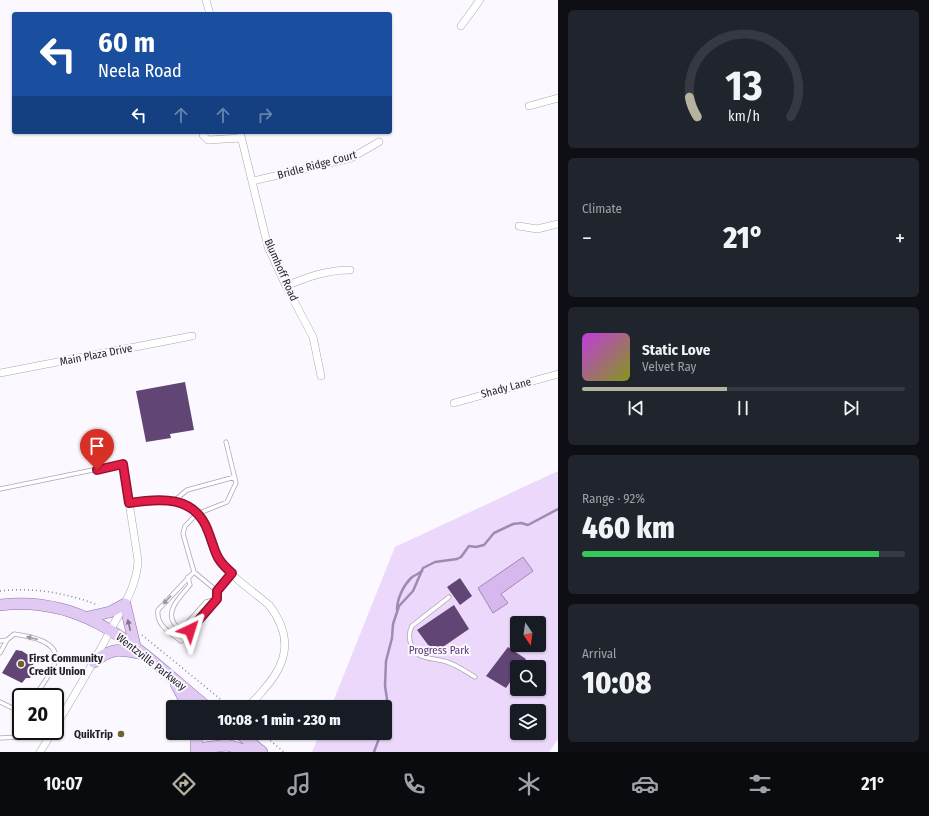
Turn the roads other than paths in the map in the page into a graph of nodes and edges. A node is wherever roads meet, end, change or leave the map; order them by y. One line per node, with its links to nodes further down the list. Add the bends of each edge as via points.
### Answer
1 (206, 0): 3 (street)
2 (480, 0): 4 (street)
3 (209, 12)
4 (461, 26)
5 (558, 98): 6 (street)
6 (529, 106)
7 (203, 134): 8 (street, Blumhoff Road, via 208,140)
8 (241, 135): 10 (street, Blumhoff Road)
9 (379, 142): 10 (street, Bridle Ridge Court, via 351,158)
10 (253, 182): 14 (street, Blumhoff Road, via 268,247)
11 (558, 224): 12 (street, via 536,229)
12 (519, 226)
13 (350, 270): 14 (street, via 333,270)
14 (286, 286): 18 (street, Blumhoff Road, via 313,337)
15 (192, 336): 16 (street, Main Plaza Drive)
16 (0, 373)
17 (558, 374): 19 (street, Shady Lane)
18 (321, 376)
19 (454, 403)
20 (226, 442): 22 (lane)
21 (123, 464): 23 (lane); 25 (street)
22 (235, 477): 24 (lane, via 187,490); 26 (lane, via 236,487 227,502)
23 (0, 489)
24 (174, 501): 25 (street, via 154,499); 26 (street)
25 (129, 503): 33 (street, via 138,560 137,574)
26 (196, 514): 27 (lane, via 185,526 183,534); 28 (street, via 208,530 218,560)
27 (194, 572): 29 (lane); 30 (lane)
28 (232, 573): 30 (lane); 48 (street, via 269,605 279,619 284,634 285,646 281,664 272,681)
29 (188, 577): 32 (lane, via 190,585 171,611 174,624 179,628 184,628 206,602); 32 (lane, one-way to 32, via 158,610 157,617 160,625 181,641)
30 (217, 591): 32 (lane)
31 (449, 597): 43 (lane, via 412,626 411,645 420,656 447,662)
32 (217, 599)
33 (125, 604): 35 (main road, via 110,612); 36 (street); 39 (main road, one-way to 33)
34 (0, 605): 35 (main road, Wentzville Parkway, via 36,604 59,607)
35 (88, 617): 36 (main road, Wentzville Parkway)
36 (110, 630): 39 (main road, Wentzville Parkway); 42 (street)
37 (7, 640): 38 (lane); 40 (lane); 45 (lane, one-way to 37, via 55,663 56,656 44,641 14,634)
38 (0, 641)
39 (135, 646): 41 (main road, Wentzville Parkway)
40 (0, 653)
41 (144, 654): 42 (main road, via 118,649 105,653); 44 (main road, Wentzville Parkway)
42 (94, 662): 51 (street)
43 (475, 677)
44 (174, 680): 46 (main road); 47 (main road, Wentzville Parkway)
45 (40, 688)
46 (184, 700)
47 (198, 700)
48 (254, 700)
49 (0, 702): 50 (lane)
50 (12, 708)
51 (64, 712)
52 (12, 737): 53 (lane)
53 (0, 738)
54 (47, 740): 58 (street)
55 (196, 740): 57 (main road)
56 (249, 740): 60 (main road)
57 (195, 751): 59 (main road, via 227,745)
58 (40, 752)
59 (250, 752)
60 (262, 752)

